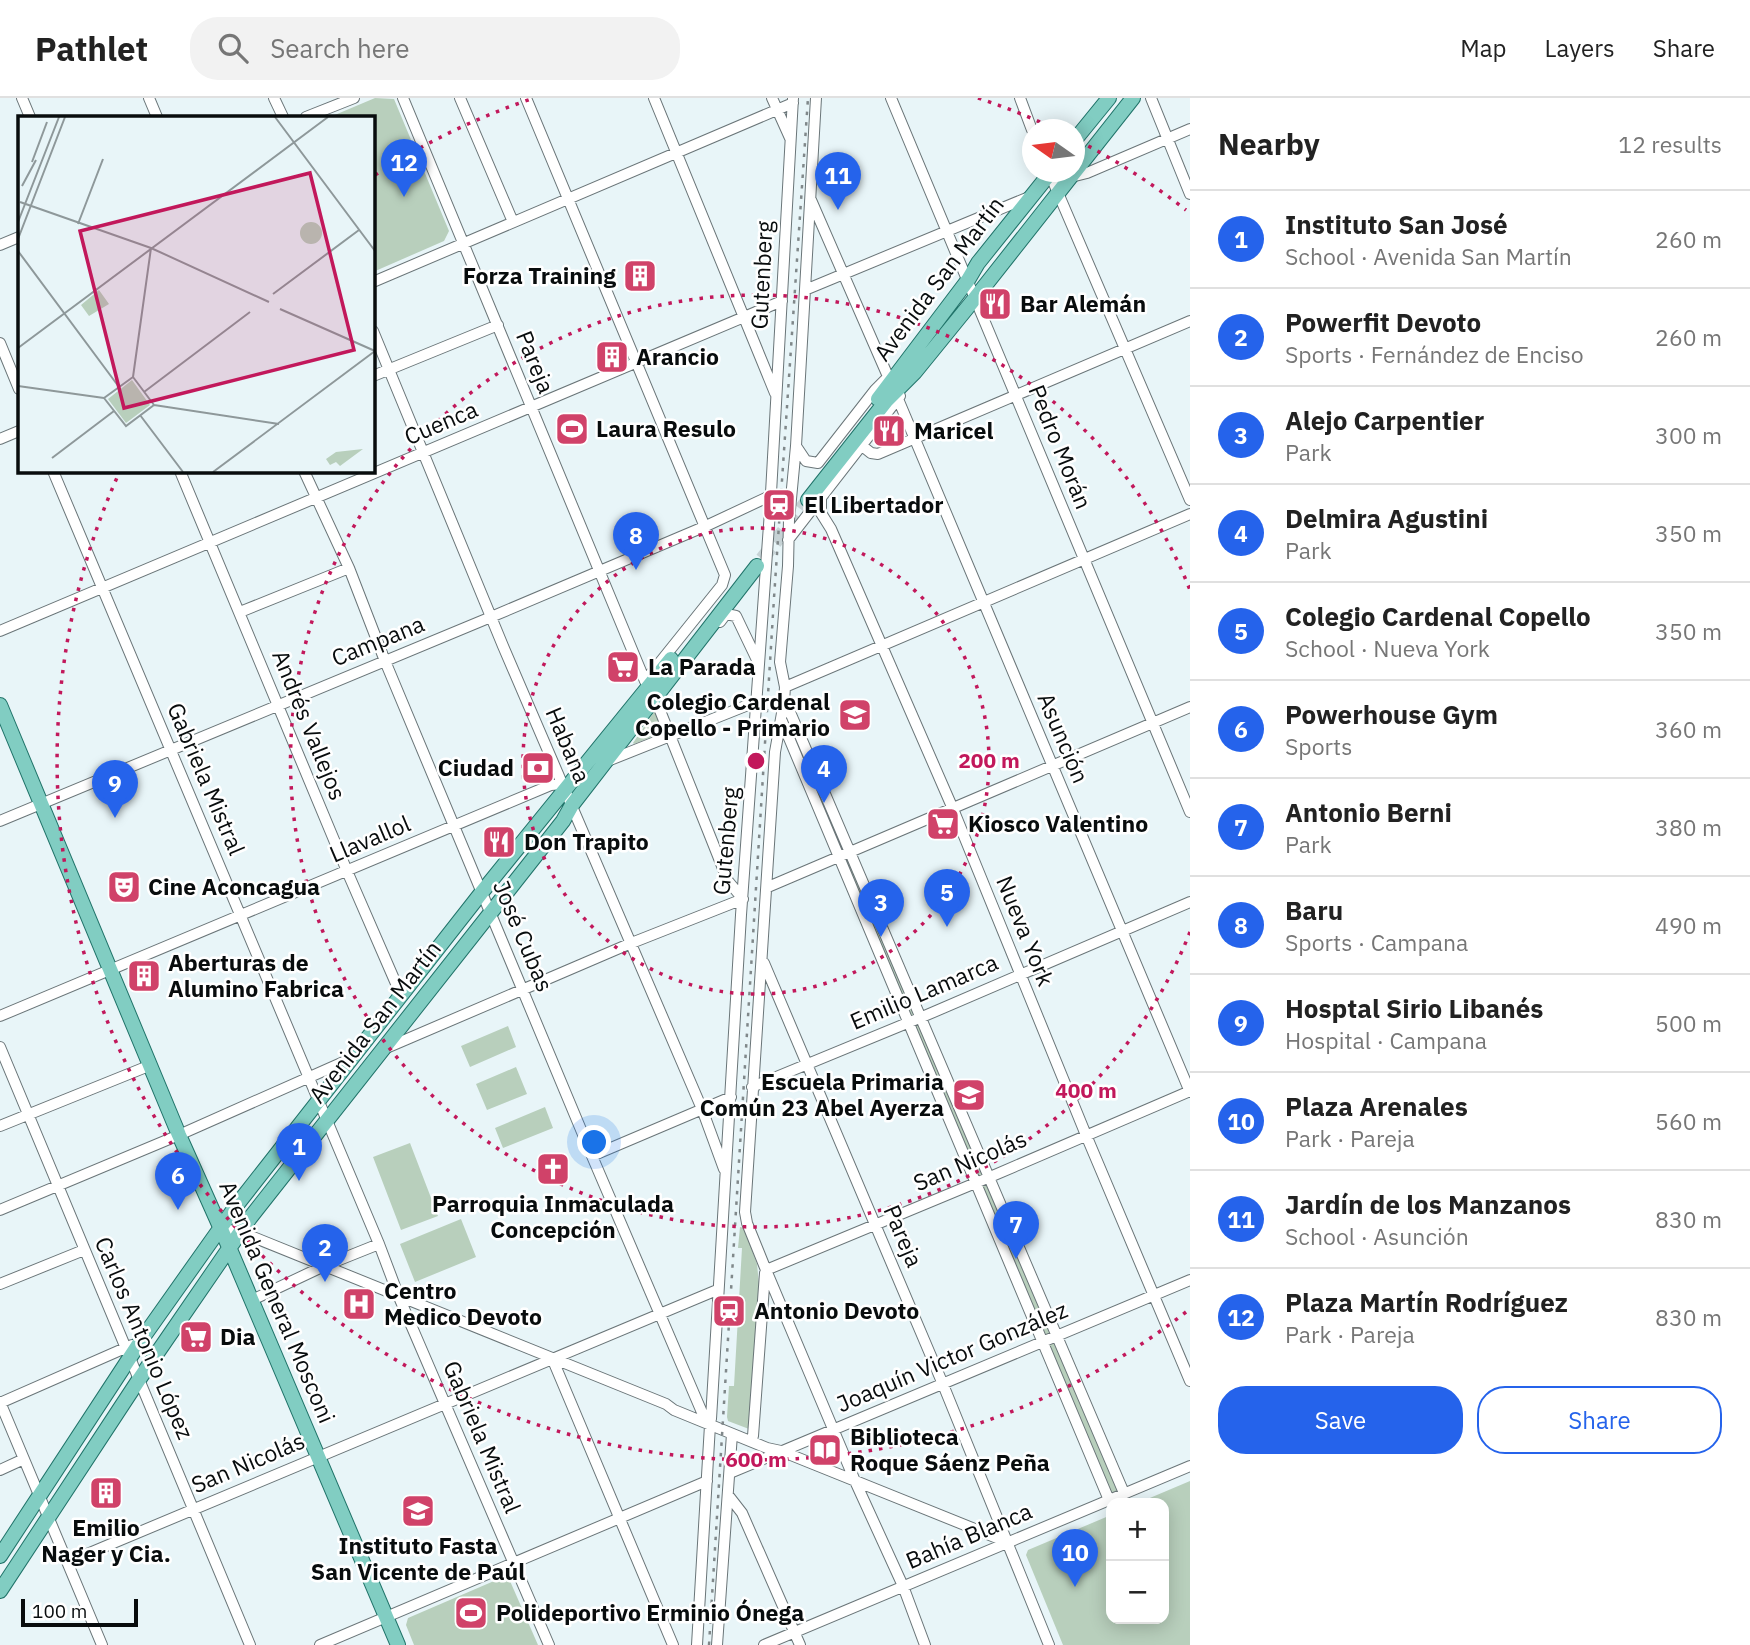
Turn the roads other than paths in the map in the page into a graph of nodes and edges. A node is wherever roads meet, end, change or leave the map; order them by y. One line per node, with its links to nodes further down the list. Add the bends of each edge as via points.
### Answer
1 (22, 98): 17 (street)
2 (149, 98): 18 (street)
3 (274, 98): 19 (street)
4 (354, 98): 20 (street)
5 (403, 98): 40 (street, Pareja)
6 (460, 98): 37 (street)
7 (526, 98): 36 (street)
8 (654, 98): 26 (street)
9 (816, 98): 35 (street, Gutenberg)
10 (891, 98): 38 (street, Pedro Morán)
11 (1020, 98): 21 (street)
12 (1109, 98): 22 (main road)
13 (1133, 98): 27 (main road, Avenida San Martín)
14 (1151, 98): 24 (street)
15 (793, 101): 16 (street); 25 (street, Gutenberg)
16 (775, 103): 25 (street); 26 (street)
17 (30, 116)
18 (157, 116)
19 (283, 116)
20 (309, 116)
21 (1028, 119)
22 (1085, 127)
23 (1190, 129): 24 (street)
24 (1167, 139): 28 (street); 33 (street)
25 (791, 141): 47 (street, Gutenberg)
26 (678, 154): 36 (street); 48 (street)
27 (1085, 159)
28 (1085, 174)
29 (1042, 182): 34 (main road, Avenida San Martín)
30 (1054, 182): 32 (street)
31 (1067, 182): 32 (main road, Avenida San Martín)
32 (1058, 192): 46 (main road, Avenida San Martín); 53 (street)
33 (1190, 194)
34 (1031, 196): 38 (street); 43 (main road, Avenida San Martín)
35 (810, 198): 42 (street); 45 (street, Gutenberg)
36 (568, 200): 37 (street); 54 (street)
37 (513, 222): 40 (street)
38 (946, 232): 42 (street); 43 (street, Pedro Morán)
39 (18, 237): 41 (street)
40 (464, 243): 44 (street); 50 (street, Pareja)
41 (0, 245)
42 (845, 275): 45 (street); 58 (street)
43 (968, 280): 46 (street, Pedro Morán); 58 (main road, Avenida San Martín)
44 (374, 282)
45 (804, 290): 68 (street, Gutenberg)
46 (976, 297): 56 (main road, Avenida San Martín); 60 (street, Pedro Morán)
47 (782, 301): 48 (street, Cuenca); 61 (street, Gutenberg)
48 (743, 318): 54 (street, Cuenca); 61 (street)
49 (1190, 321): 53 (street)
50 (498, 325): 55 (street); 63 (street, Pareja)
51 (374, 334): 55 (street, Habana)
52 (0, 343): 59 (street)
53 (1125, 348): 60 (street); 76 (street)
54 (636, 363): 63 (street, Cuenca); 78 (street)
55 (388, 369): 57 (street); 69 (street, Habana)
56 (915, 372): 62 (street, Avenida San Martín); 75 (main road, Avenida San Martín, via 887,400)
57 (374, 376)
58 (890, 381): 68 (street, Avenida San Martín, via 875,390 818,463 806,461); 75 (main road, Avenida San Martín)
59 (18, 387)
60 (1015, 394): 65 (street); 81 (street, Pedro Morán)
61 (776, 395): 73 (street, Gutenberg)
62 (898, 399): 65 (street, Asunción); 67 (street, Avenida San Martín)
63 (531, 407): 69 (street, Cuenca); 83 (street, Pareja)
64 (18, 431): 66 (street)
65 (913, 437): 67 (street, via 878,454); 85 (street, Asunción)
66 (0, 439)
67 (861, 445): 75 (street, Avenida San Martín)
68 (796, 446): 79 (street, Gutenberg)
69 (423, 453): 74 (street, Cuenca); 87 (street, Habana)
70 (53, 472): 84 (street, Gabriela Mistral)
71 (180, 472): 80 (street, Andrés Vallejos)
72 (304, 472): 74 (street, José Cubas)
73 (770, 496): 78 (street, Campana); 91 (street, Gutenberg)
74 (316, 498): 80 (street, Cuenca); 82 (street, José Cubas)
75 (810, 498): 79 (street, Avenida San Martín); 89 (street, Nueva York, via 831,529)
76 (1190, 500)
77 (1190, 514): 81 (street)
78 (706, 526): 83 (street, Campana); 92 (street, Avenida San Martín, via 725,580)
79 (788, 540): 93 (street, Gutenberg, via 780,662)
80 (210, 544): 84 (street, Cuenca); 86 (street, Andrés Vallejos)
81 (1083, 559): 85 (street); 101 (street, Pedro Morán)
82 (349, 568): 86 (street); 90 (street, José Cubas)
83 (599, 572): 87 (street, Campana); 92 (street, Pareja)
84 (103, 588): 88 (street, Cuenca); 104 (street, Gabriela Mistral)
85 (984, 602): 89 (street); 106 (street, Asunción)
86 (240, 612): 97 (street, Andrés Vallejos)
87 (491, 617): 90 (street, Campana); 107 (street, Habana)
88 (0, 631)
89 (881, 646): 93 (street); 110 (street, Nueva York)
90 (385, 661): 97 (street, Campana); 113 (street, José Cubas)
91 (760, 665): 94 (street, Avenida San Martín, via 738,619 726,614); 95 (street, Gutenberg)
92 (645, 681): 99 (street, Avenida San Martín)
93 (784, 692): 100 (street, Gutenberg); 114 (street)
94 (655, 698): 99 (main road, Avenida San Martín, via 753,563); 103 (street); 105 (main road, Avenida San Martín)
95 (758, 701): 103 (street); 119 (street, Gutenberg)
96 (0, 705): 102 (main road, Avenida General Mosconi)
97 (278, 705): 104 (street, Campana); 116 (street, Andrés Vallejos)
98 (1190, 707): 101 (street)
99 (630, 709): 107 (main road, Avenida San Martín)
100 (782, 719): 115 (street); 117 (street, Gutenberg, via 775,752)
101 (1152, 722): 106 (street); 111 (street, Pedro Morán)
102 (5, 732): 108 (main road, Avenida General Mosconi)
103 (669, 736): 105 (street); 119 (street, via 727,881)
104 (170, 750): 108 (street, Campana); 122 (street, Gabriela Mistral)
105 (605, 762): 109 (main road, Avenida San Martín)
106 (1052, 766): 110 (street); 123 (street, Asunción)
107 (564, 787): 109 (street, Habana); 113 (street, Llavallol, via 551,785); 118 (main road, Avenida San Martín)
108 (40, 804): 112 (street, Campana); 126 (main road, Avenida General Mosconi)
109 (572, 805): 121 (main road, Avenida San Martín); 124 (street, Habana)
110 (953, 809): 114 (street); 127 (street, Nueva York)
111 (1190, 812)
112 (0, 821)
113 (455, 825): 116 (street, Llavallol); 118 (street, José Cubas)
114 (852, 852): 115 (street); 131 (street)
115 (840, 857): 117 (street); 132 (street)
116 (346, 871): 122 (street, Llavallol); 129 (street, Andrés Vallejos)
117 (768, 887): 125 (street, Gutenberg)
118 (482, 892): 121 (street, José Cubas); 129 (main road, Avenida San Martín)
119 (743, 899): 124 (street); 141 (street, Gutenberg)
120 (1190, 902): 123 (street, Emilio Lamarca)
121 (491, 912): 128 (street, José Cubas); 134 (main road, Avenida San Martín)
122 (241, 916): 126 (street, Llavallol); 138 (street, Gabriela Mistral)
123 (1123, 930): 127 (street, Emilio Lamarca); 140 (street, Asunción)
124 (629, 944): 128 (street); 143 (street, Habana)
125 (763, 961): 136 (street, Pareja); 139 (street, Gutenberg)
126 (110, 970): 130 (street, Llavallol); 137 (main road, Avenida General Mosconi)
127 (1020, 975): 131 (street, Emilio Lamarca); 148 (street, Nueva York)
128 (523, 989): 134 (street); 149 (street, José Cubas)
129 (401, 995): 135 (main road, Avenida San Martín)
130 (0, 1016)
131 (922, 1017): 132 (street, Emilio Lamarca); 151 (street)
132 (910, 1022): 136 (street, Emilio Lamarca); 152 (street)
133 (0, 1047): 144 (street, Carlos Antonio López)
134 (382, 1049): 145 (main road, Avenida San Martín)
135 (351, 1059): 138 (street); 142 (main road, Avenida San Martín)
136 (805, 1064): 139 (street, Emilio Lamarca); 155 (street, Pareja)
137 (151, 1065): 144 (street); 147 (main road, Avenida General Mosconi)
138 (308, 1079): 142 (street, Gabriela Mistral); 147 (street)
139 (752, 1087): 162 (street, Gutenberg, via 746,1218)
140 (1190, 1091): 148 (street, San Nicolás)
141 (731, 1097): 143 (street); 150 (street, Gutenberg)
142 (318, 1103): 145 (street, Gabriela Mistral); 156 (main road, Avenida San Martín)
143 (702, 1109): 149 (street); 150 (street, Habana)
144 (28, 1114): 146 (street); 153 (street, Carlos Antonio López)
145 (326, 1121): 157 (main road, Avenida San Martín); 158 (street, Gabriela Mistral)
146 (0, 1126)
147 (179, 1135): 153 (street); 156 (main road, Avenida General Mosconi)
148 (1086, 1135): 151 (street, San Nicolás); 166 (street, Nueva York)
149 (592, 1156): 169 (street, José Cubas)
150 (726, 1175): 165 (street, Gutenberg)
151 (990, 1177): 152 (street, San Nicolás); 170 (street)
152 (976, 1183): 155 (street, San Nicolás); 171 (street)
153 (57, 1185): 154 (street); 160 (street, Carlos Antonio López)
154 (0, 1210)
155 (875, 1223): 162 (street, San Nicolás); 176 (street, Pareja)
156 (220, 1227): 157 (street); 159 (main road, Avenida General Mosconi); 172 (main road, Avenida San Martín)
157 (240, 1233): 159 (main road, Avenida San Martín); 161 (street)
158 (379, 1244): 161 (street); 167 (street, Gabriela Mistral)
159 (229, 1247): 168 (main road, Avenida General Mosconi); 174 (main road, Avenida San Martín)
160 (84, 1250): 164 (street); 172 (street, Carlos Antonio López)
161 (324, 1266): 167 (street); 168 (street)
162 (766, 1270): 180 (street); 182 (street)
163 (1190, 1280): 166 (street, Joaquín Victor González)
164 (0, 1284)
165 (717, 1290): 169 (street, San Nicolás); 179 (street, Gutenberg)
166 (1153, 1296): 170 (street, Joaquín Victor González); 175 (street, Nueva York)
167 (399, 1297): 173 (street); 178 (street, Gabriela Mistral)
168 (252, 1300): 184 (main road, Avenida General Mosconi)
169 (659, 1315): 173 (street, San Nicolás); 179 (street, José Cubas)
170 (1055, 1336): 171 (street, Joaquín Victor González); 191 (street)
171 (1043, 1341): 176 (street, Joaquín Victor González); 194 (street)
172 (132, 1349): 174 (street, Carlos Antonio López); 177 (street); 193 (main road, Avenida San Martín)
173 (552, 1358): 178 (street, San Nicolás); 179 (street); 199 (street)
174 (140, 1378): 197 (street, Carlos Antonio López); 198 (main road, Avenida San Martín)
175 (1190, 1381)
176 (942, 1382): 180 (street, Joaquín Victor González); 200 (street, Pareja)
177 (0, 1402): 185 (street)
178 (444, 1404): 184 (street, San Nicolás); 203 (street, Gabriela Mistral)
179 (708, 1420): 181 (street); 182 (street); 190 (street, Gutenberg)
180 (833, 1429): 183 (street, Joaquín Victor González); 189 (street)
181 (732, 1434): 183 (street); 188 (street)
182 (753, 1436): 183 (street)
183 (781, 1451): 188 (street, Joaquín Victor González); 189 (street)
184 (318, 1456): 197 (street, San Nicolás); 206 (main road, Avenida General Mosconi)
185 (23, 1460): 187 (street); 193 (street)
186 (1190, 1466): 191 (street, Bahía Blanca)
187 (0, 1470)
188 (730, 1473): 192 (street)
189 (855, 1480): 200 (street); 204 (street)
190 (707, 1481): 199 (street); 214 (street, Gutenberg)
191 (1124, 1493): 195 (street, Bahía Blanca)
192 (728, 1495): 207 (street, via 742,1513); 215 (street)
193 (40, 1497): 198 (street); 201 (main road, Avenida San Martín)
194 (1108, 1498)
195 (1113, 1498)
196 (1106, 1501): 200 (street, Bahía Blanca)
197 (193, 1509): 202 (street, San Nicolás); 209 (street, Carlos Antonio López)
198 (49, 1518): 202 (street); 205 (main road, Avenida San Martín)
199 (619, 1519): 203 (street); 213 (street)
200 (1007, 1542): 204 (street, Bahía Blanca); 219 (street, Pareja)
201 (0, 1556)
202 (68, 1562): 208 (street)
203 (513, 1562): 206 (street); 212 (street, Gabriela Mistral)
204 (903, 1586): 207 (street, Bahía Blanca); 218 (street)
205 (0, 1591)
206 (386, 1617): 210 (street); 211 (main road, Avenida General Mosconi)
207 (795, 1633): 216 (street, Bahía Blanca); 217 (street)
208 (102, 1645)
209 (250, 1645)
210 (320, 1645)
211 (398, 1645)
212 (549, 1645)
213 (673, 1645)
214 (697, 1645)
215 (718, 1645)
216 (764, 1645)
217 (800, 1645)
218 (925, 1645)
219 (1047, 1645)

